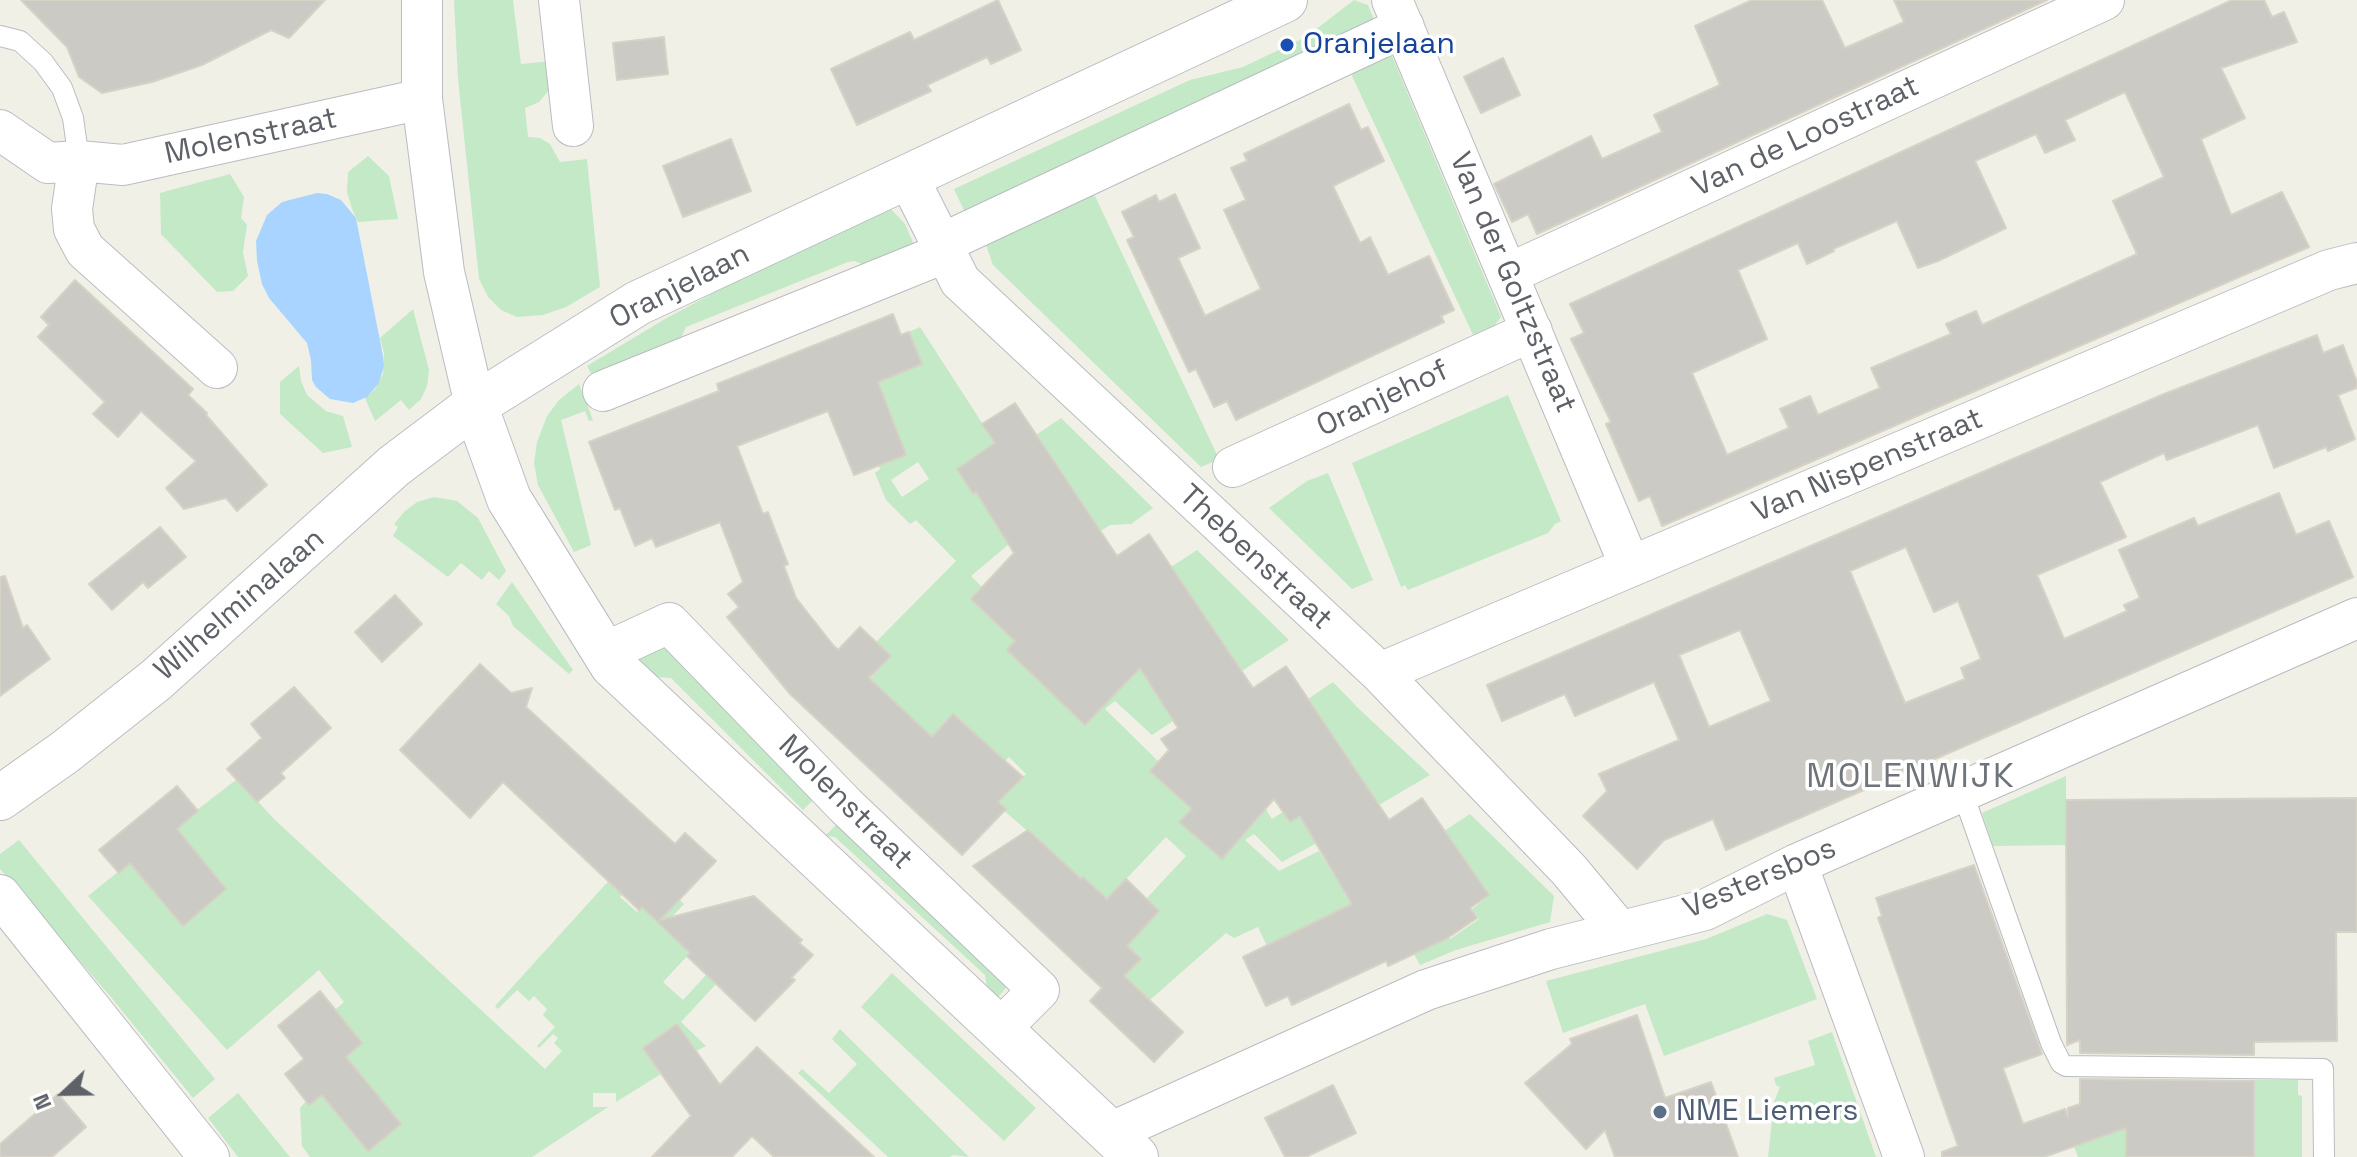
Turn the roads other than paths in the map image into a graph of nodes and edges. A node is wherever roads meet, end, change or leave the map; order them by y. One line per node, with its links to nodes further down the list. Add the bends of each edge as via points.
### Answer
1 (422, 0): 7 (street)
2 (559, 0): 8 (street)
3 (1285, 0): 11 (street, Oranjelaan)
4 (2104, 0): 14 (street, Van de Loostraat)
5 (1398, 14): 12 (street, Oranjelaan); 14 (street, Van der Goltzstraat)
6 (0, 36): 10 (lane, via 20,41 62,88)
7 (422, 99): 10 (street, Molenstraat, via 123,165); 18 (street, via 444,272)
8 (573, 126)
9 (0, 130): 10 (street, Molenstraat, via 48,163)
10 (79, 161): 16 (street, via 72,209 74,229 85,250)
11 (908, 177): 12 (street, Thebenstraat); 18 (street, Oranjelaan, via 638,303)
12 (942, 248): 17 (street, Oranjelaan); 23 (street, Thebenstraat, via 960,281)
13 (2357, 263): 20 (street, Van Nispenstraat, via 2329,270)
14 (1508, 274): 15 (street, Van der Goltzstraat)
15 (1532, 331): 19 (street, Oranjehof); 20 (street, Van der Goltzstraat)
16 (217, 368)
17 (603, 391)
18 (475, 405): 22 (street, Molenstraat, via 509,499); 25 (street, Wilhelminalaan, via 394,466 156,680)
19 (1233, 467)
20 (1630, 566): 23 (street, Van Nispenstraat)
21 (2357, 618): 24 (street, Vestersbos)
22 (604, 653): 29 (street, Molenstraat); 29 (street, Molenstraat, via 669,623 846,806 1039,990)
23 (1380, 673): 28 (street, Thebenstraat, via 1569,870)
24 (1962, 791): 26 (street, Vestersbos); 33 (lane, via 2061,1063 2323,1069)
25 (0, 798)
26 (1797, 864): 28 (street, Vestersbos, via 1705,910); 32 (street)
27 (0, 895): 31 (street)
28 (1619, 930): 30 (street, Vestersbos, via 1426,990)
29 (1000, 1029): 30 (street, Molenstraat)
30 (1123, 1145)
31 (209, 1157)
32 (1904, 1157)
33 (2324, 1157)

